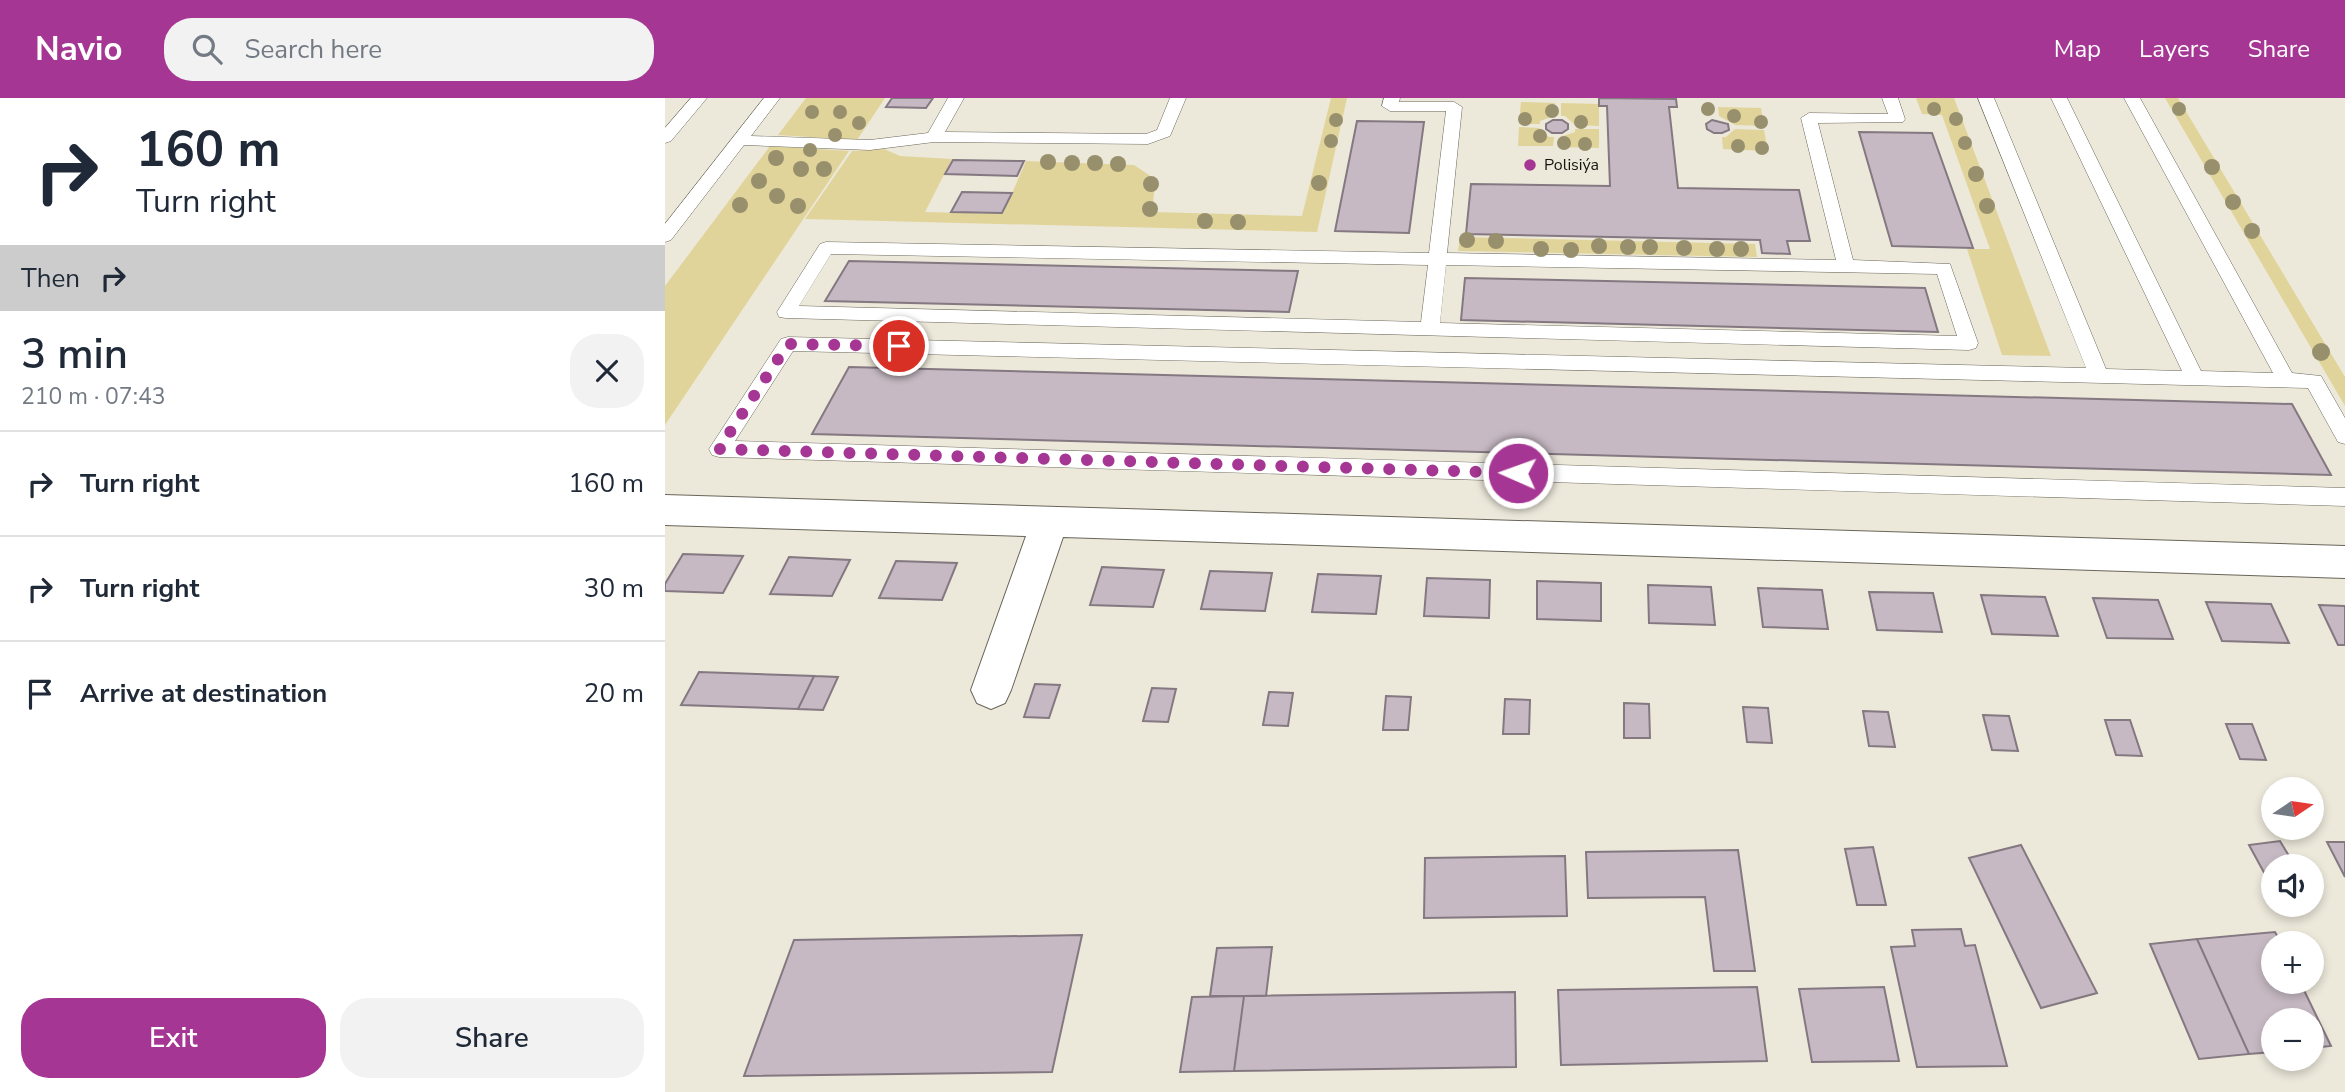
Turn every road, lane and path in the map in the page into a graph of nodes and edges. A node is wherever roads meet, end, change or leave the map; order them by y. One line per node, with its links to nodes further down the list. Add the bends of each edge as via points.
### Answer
1 (699, 98): 11 (lane)
2 (772, 98): 12 (lane)
3 (956, 98): 10 (lane)
4 (1178, 98): 10 (lane, via 1168,127 1148,139)
5 (1392, 98): 14 (lane, via 1391,106 1454,107)
6 (1890, 98): 15 (lane, via 1897,119 1809,118)
7 (1986, 98): 17 (lane)
8 (2059, 98): 18 (lane)
9 (2132, 98): 19 (lane)
10 (934, 137): 12 (lane, via 863,145)
11 (665, 138)
12 (739, 139): 13 (lane)
13 (665, 236)
14 (1438, 259): 15 (lane); 16 (lane); 16 (lane, via 826,248 786,312)
15 (1846, 266): 16 (lane, via 1944,268 1969,343)
16 (1430, 329)
17 (2099, 376): 18 (lane); 21 (lane, via 788,344 719,449)
18 (2195, 378): 19 (lane)
19 (2287, 381): 20 (lane, via 2314,381)
20 (2345, 436)
21 (2345, 497)
22 (665, 510): 23 (street)
23 (1049, 523): 24 (street); 25 (street)
24 (2345, 562)
25 (992, 690)

